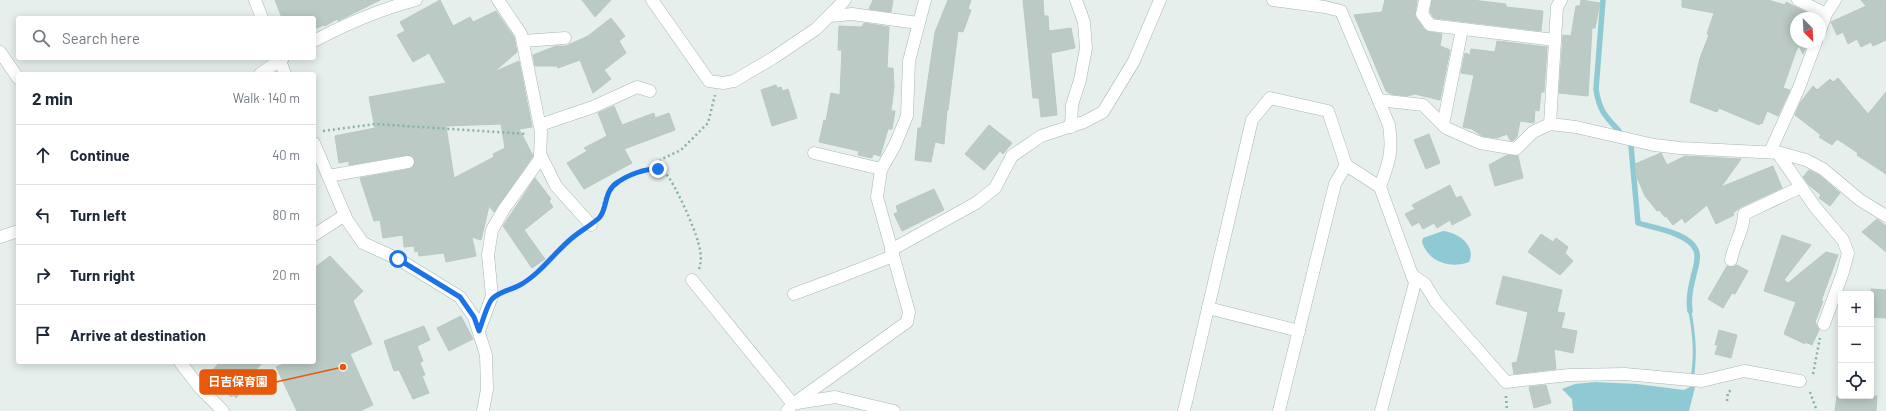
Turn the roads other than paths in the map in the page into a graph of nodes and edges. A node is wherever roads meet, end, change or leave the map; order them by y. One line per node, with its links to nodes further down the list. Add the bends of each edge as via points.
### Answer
1 (255, 0): 17 (street)
2 (416, 0): 22 (street, via 337,29)
3 (498, 0): 24 (street, via 519,30)
4 (652, 0): 18 (street, via 709,81 719,82 734,81 773,58 816,29)
5 (845, 0): 18 (street)
6 (925, 0): 19 (street)
7 (1076, 0): 36 (street, via 1084,22 1086,48 1072,105)
8 (1160, 0): 36 (street, via 1134,61 1103,112)
9 (1273, 0): 14 (street, via 1325,7)
10 (1425, 0): 20 (street, via 1422,14 1430,25)
11 (1561, 0): 23 (street, via 1557,7)
12 (1798, 0): 15 (street)
13 (1835, 0): 16 (street)
14 (1339, 5): 33 (street)
15 (1822, 12)
16 (1826, 14)
17 (261, 16)
18 (830, 16): 19 (street, via 852,14)
19 (918, 23): 44 (street, via 909,61 907,116)
20 (1462, 29): 23 (street); 35 (street)
21 (565, 38): 24 (street)
22 (316, 40)
23 (1555, 40): 34 (street)
24 (523, 41): 37 (street)
25 (1814, 48): 39 (street)
26 (0, 52): 31 (street)
27 (279, 60): 29 (street)
28 (280, 60): 30 (street)
29 (263, 72)
30 (284, 72)
31 (16, 75)
32 (650, 92): 37 (street, via 637,87)
33 (1379, 100): 35 (street, via 1423,105); 46 (street, via 1389,125 1391,139 1390,158)
34 (1550, 124): 35 (street, via 1533,132 1516,149 1480,143); 39 (street, via 1576,127 1654,146)
35 (1443, 125)
36 (1070, 127): 54 (street, via 1041,136 1012,156 995,188 976,203)
37 (541, 130): 41 (street)
38 (316, 148): 45 (street)
39 (1773, 152): 47 (street); 49 (street, via 1806,160 1823,169 1860,200)
40 (814, 153): 44 (street)
41 (540, 154): 50 (street, via 556,186); 61 (street, via 540,159 492,230 488,255 492,296)
42 (408, 162): 45 (street)
43 (1346, 165): 46 (street); 59 (street, via 1328,111 1270,98 1252,120); 62 (street, via 1335,184)
44 (882, 169): 54 (street, via 877,197)
45 (328, 176): 48 (street)
46 (1380, 187): 56 (street)
47 (1801, 187): 55 (street, via 1744,214 1742,230); 60 (street, via 1843,240 1848,254)
48 (344, 215): 52 (street); 61 (street, via 363,242 398,259 460,297 474,317)
49 (1886, 216)
50 (591, 225)
51 (16, 232): 53 (street)
52 (316, 234)
53 (0, 237)
54 (892, 253): 58 (street); 65 (street, via 909,312 907,322)
55 (1730, 260)
56 (1412, 275): 64 (street, via 1425,284 1441,307 1506,382 1569,375 1625,374 1702,381 1744,372); 71 (street, via 1414,283)
57 (692, 280): 65 (street)
58 (794, 294)
59 (1208, 308): 62 (street); 69 (street)
60 (1824, 324)
61 (479, 331): 67 (street, via 486,355 487,388)
62 (1299, 331): 70 (street)
63 (182, 364): 66 (street, via 200,388)
64 (1808, 381)
65 (790, 407): 68 (street, via 835,398)
66 (223, 411)
67 (483, 411)
68 (894, 411)
69 (1184, 411)
70 (1279, 411)
71 (1380, 411)

